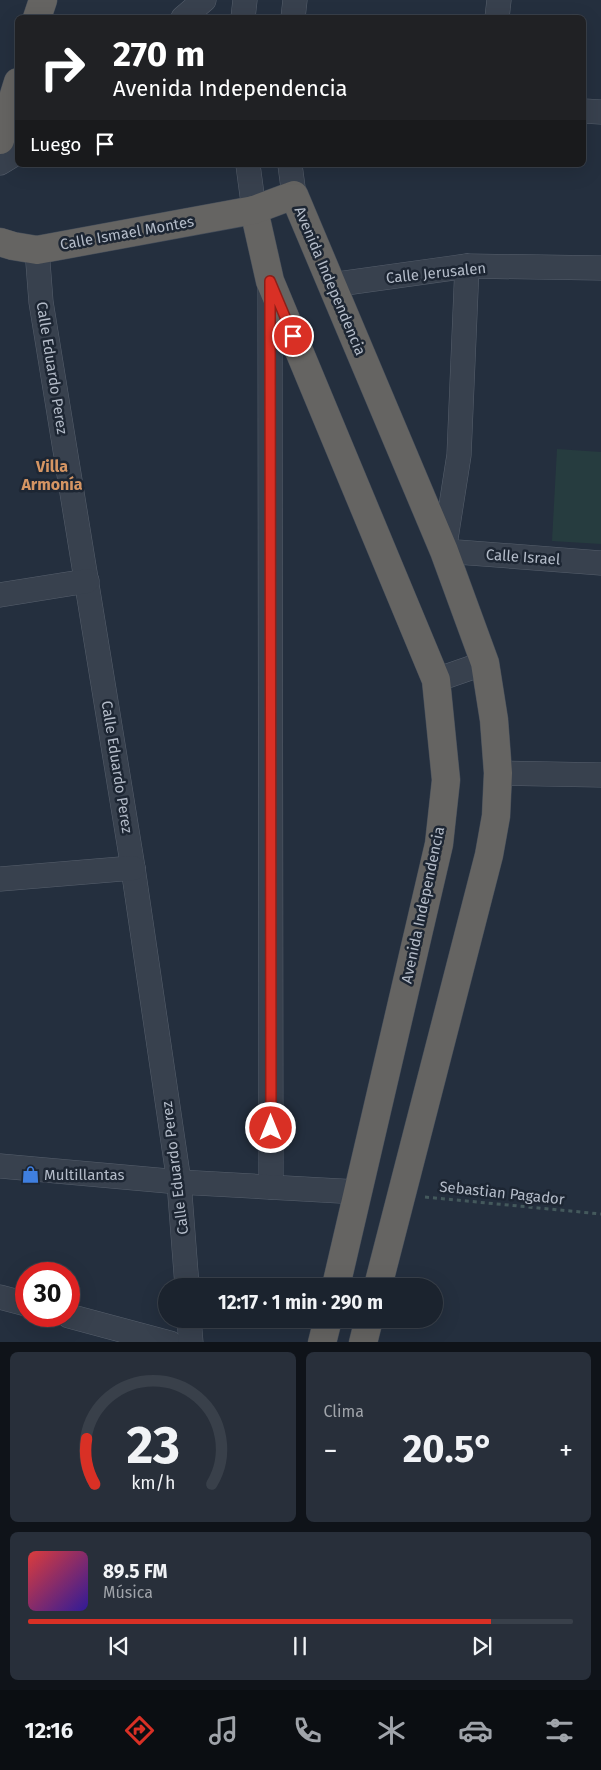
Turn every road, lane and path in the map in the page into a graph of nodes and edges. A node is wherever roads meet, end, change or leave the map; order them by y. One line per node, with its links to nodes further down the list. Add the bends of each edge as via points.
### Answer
1 (43, 0): 6 (highway)
2 (204, 0): 7 (street)
3 (245, 0): 8 (street)
4 (295, 0): 9 (street)
5 (499, 0): 10 (street)
6 (38, 15)
7 (186, 15)
8 (243, 15)
9 (293, 15)
10 (497, 15)
11 (15, 92): 14 (highway)
12 (586, 111): 13 (street)
13 (601, 112)
14 (0, 140)
15 (15, 154): 16 (street)
16 (0, 162)
17 (248, 167): 20 (street)
18 (290, 167): 19 (street)
19 (294, 195): 20 (highway, Avenida Independencia); 26 (highway, Avenida Independencia)
20 (254, 210): 22 (highway, Calle Ismael Montes); 25 (highway, Avenida Independencia)
21 (0, 242): 22 (highway, Calle Ismael Montes)
22 (37, 250): 29 (street, Calle Eduardo Perez, via 41,302)
23 (467, 266): 24 (street, Calle Jerusalen); 26 (street, Calle Jerusalen); 27 (street, via 459,455)
24 (601, 268)
25 (270, 281): 32 (highway, Avenida Independencia); 39 (street)
26 (331, 285): 27 (highway, Avenida Independencia)
27 (444, 551): 28 (street, Calle Israel); 31 (highway, Avenida Independencia)
28 (601, 562)
29 (87, 581): 30 (street); 35 (street, Calle Eduardo Perez)
30 (0, 594)
31 (485, 664): 32 (street); 33 (highway, Avenida Independencia)
32 (436, 680): 40 (highway, Avenida Independencia, via 446,780 439,844)
33 (498, 773): 34 (street); 41 (highway, Avenida Independencia, via 496,816 489,854)
34 (601, 775)
35 (133, 868): 36 (street); 38 (street, Calle Eduardo Perez)
36 (0, 879)
37 (0, 1166): 38 (street)
38 (180, 1182): 39 (street); 43 (street, Calle Eduardo Perez)
39 (271, 1187): 40 (street)
40 (358, 1192): 44 (highway, Avenida Independencia)
41 (402, 1195): 42 (path, Sebastian Pagador); 45 (highway, Avenida Independencia)
42 (601, 1214)
43 (186, 1278)
44 (338, 1278)
45 (380, 1278)
46 (0, 1297): 47 (street)
47 (15, 1301)
48 (80, 1319): 52 (street)
49 (190, 1328): 53 (street)
50 (326, 1328): 54 (highway)
51 (367, 1328): 55 (highway)
52 (170, 1342)
53 (191, 1342)
54 (322, 1342)
55 (363, 1342)

